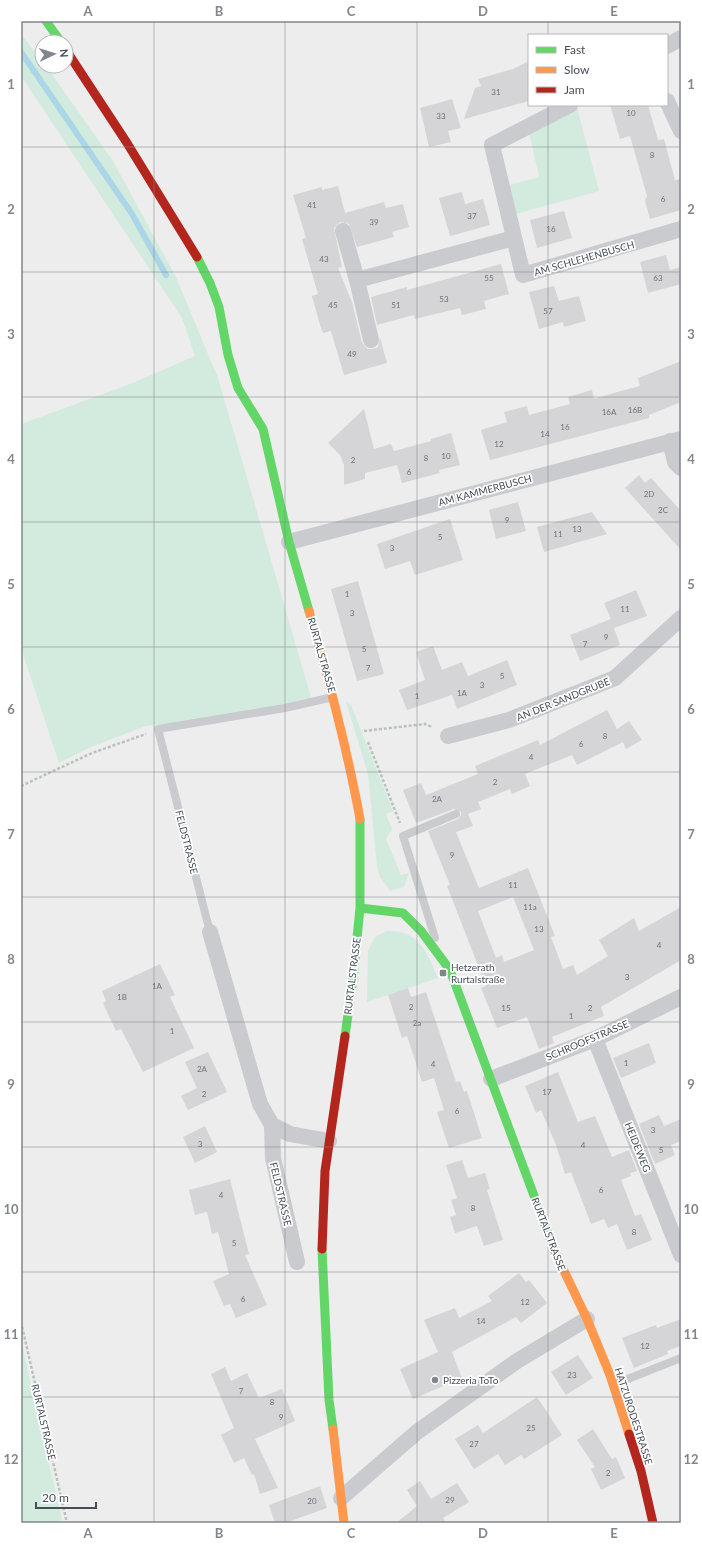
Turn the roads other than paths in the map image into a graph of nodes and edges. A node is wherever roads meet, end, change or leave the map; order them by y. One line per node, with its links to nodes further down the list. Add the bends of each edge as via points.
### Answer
1 (46, 21): 2 (street)
2 (55, 34)
3 (681, 38): 4 (street)
4 (668, 45)
5 (74, 62): 16 (street, RURTALSTRASSE, via 199,261 219,307 228,355 238,388 263,429)
6 (668, 103): 8 (street)
7 (568, 106): 11 (street, AM SCHLEHENBUSCH, via 492,145)
8 (681, 131)
9 (681, 229): 11 (street, AM SCHLEHENBUSCH, via 524,275)
10 (343, 231): 12 (street)
11 (514, 238): 12 (street)
12 (357, 280): 13 (street)
13 (371, 340)
14 (675, 440): 15 (street, via 675,462); 16 (street, AM KAMMERBUSCH)
15 (681, 468)
16 (290, 542): 18 (street, RURTALSTRASSE)
17 (681, 618): 19 (street, AN DER SANDGRUBE, via 615,678 510,720)
18 (334, 697): 21 (street, RURTALSTRASSE, via 360,820); 22 (lane, FELDSTRASSE, via 285,708 158,729)
19 (448, 736)
20 (456, 814): 23 (lane, via 403,836)
21 (360, 908): 23 (street, RURTALSTRASSE, via 403,914); 28 (street, RURTALSTRASSE, via 353,979)
22 (210, 932): 27 (street, FELDSTRASSE, via 260,1104)
23 (441, 956): 26 (street, RURTALSTRASSE, via 450,970)
24 (681, 997): 25 (street, SCHROOFSTRASSE)
25 (595, 1039): 26 (street, SCHROOFSTRASSE); 29 (street, HEIDEWEG)
26 (491, 1079): 31 (street, RURTALSTRASSE, via 559,1263)
27 (272, 1125): 28 (street, via 290,1134); 30 (street, FELDSTRASSE, via 273,1158)
28 (329, 1141): 34 (street, RURTALSTRASSE, via 321,1263 329,1400)
29 (681, 1255)
30 (297, 1262)
31 (587, 1318): 33 (street, HATZURODESTRASSE); 34 (street, via 517,1361 417,1432)
32 (681, 1358): 33 (lane)
33 (613, 1385): 36 (street, HATZURODESTRASSE, via 637,1458)
34 (341, 1498): 35 (street, RURTALSTRASSE)
35 (344, 1523)
36 (653, 1523)

